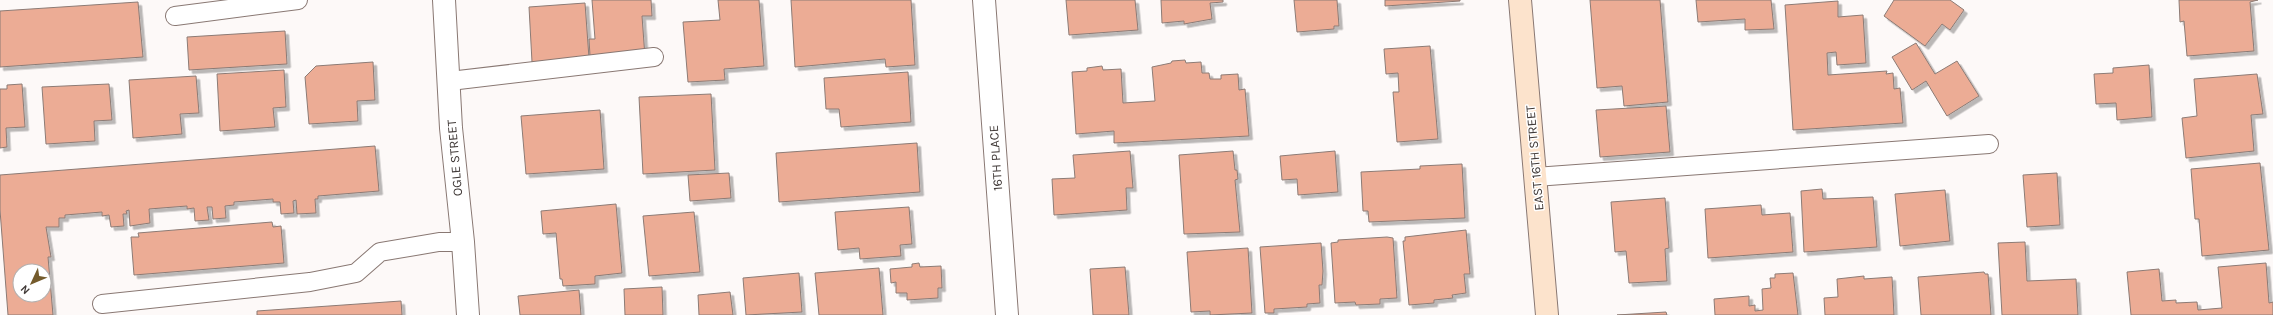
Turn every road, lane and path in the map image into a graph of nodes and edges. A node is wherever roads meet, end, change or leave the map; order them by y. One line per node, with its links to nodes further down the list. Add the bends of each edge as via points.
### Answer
1 (298, 0): 5 (lane)
2 (444, 0): 7 (street, OGLE STREET)
3 (984, 0): 13 (street, 16TH PLACE)
4 (1520, 0): 9 (street, EAST 16TH STREET)
5 (175, 16)
6 (654, 57): 7 (lane)
7 (450, 81): 10 (street, OGLE STREET, via 450,128)
8 (1989, 144): 9 (lane)
9 (1535, 177): 15 (street, EAST 16TH STREET)
10 (463, 242): 11 (lane, via 439,242 380,252 356,272 310,282); 12 (street, OGLE STREET)
11 (102, 304)
12 (468, 315)
13 (1007, 315)
14 (1541, 315): 15 (lane)
15 (1547, 315)

